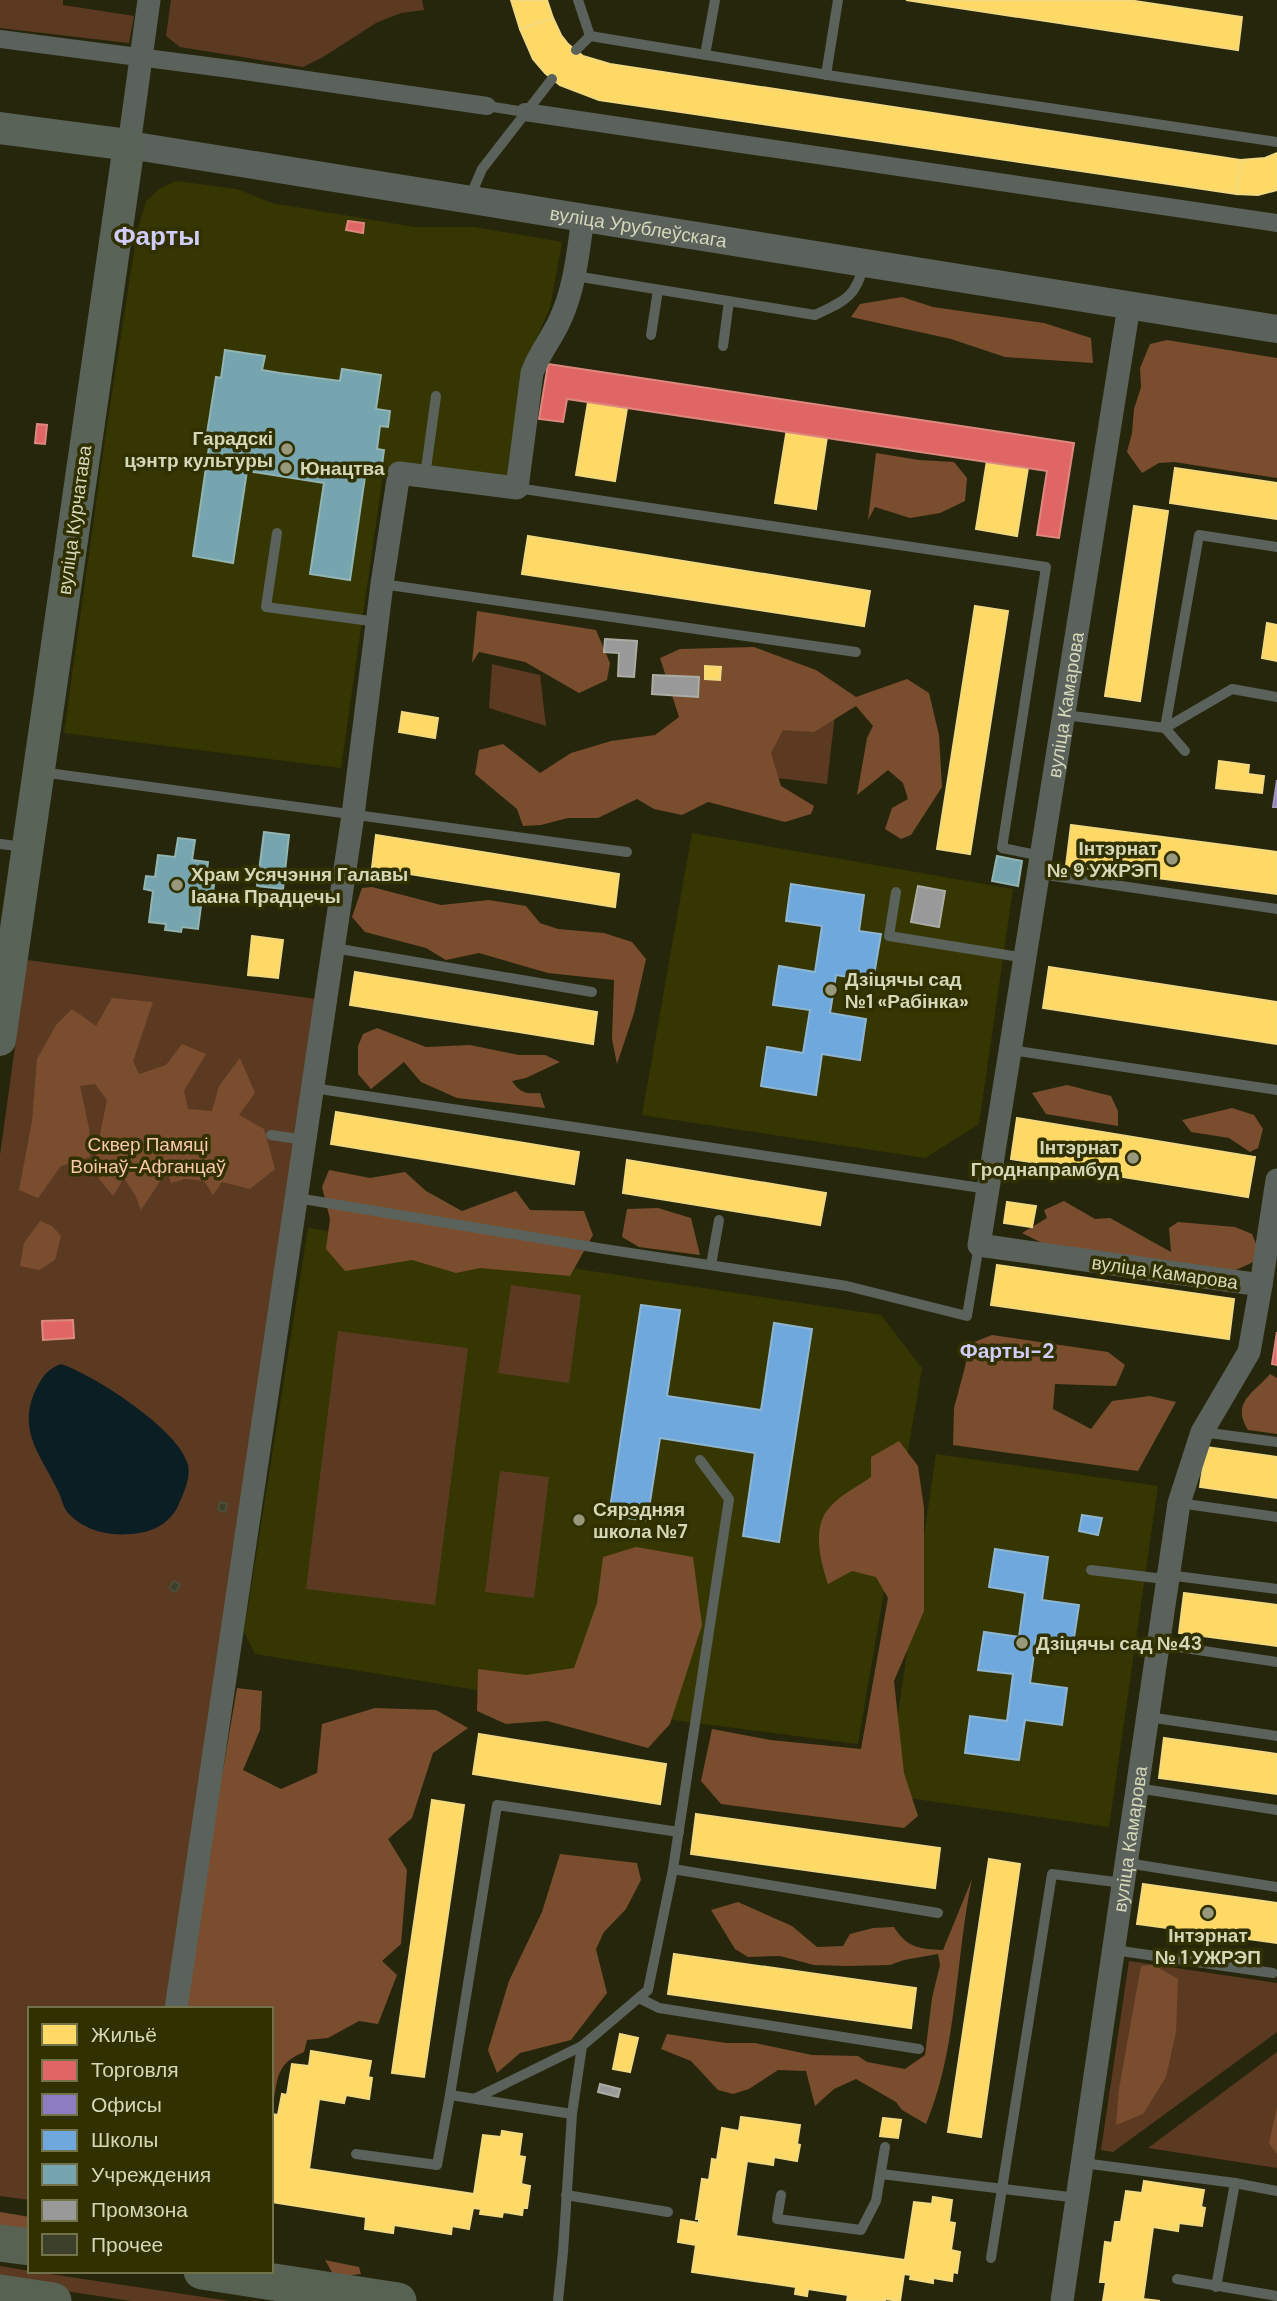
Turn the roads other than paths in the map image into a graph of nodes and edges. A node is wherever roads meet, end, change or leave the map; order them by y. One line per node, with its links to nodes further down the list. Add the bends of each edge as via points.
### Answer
1 (149, 0): 9 (street, вуліца Курчатава)
2 (578, 0): 5 (lane)
3 (715, 0): 8 (lane)
4 (838, 0): 10 (lane)
5 (590, 36): 7 (lane); 8 (lane)
6 (0, 39): 9 (street)
7 (576, 50)
8 (705, 55): 10 (lane)
9 (142, 58): 12 (street); 16 (street, вуліца Курчатава)
10 (826, 75): 15 (lane)
11 (552, 79): 13 (lane)
12 (483, 103): 13 (lane)
13 (525, 112): 17 (lane, via 482,169); 19 (street)
14 (0, 128): 16 (main road, вуліца Урублеўскага)
15 (1277, 142)
16 (129, 145): 17 (street, вуліца Урублеўскага); 40 (main road, вуліца Курчатава)
17 (469, 200): 18 (street, вуліца Урублеўскага)
18 (583, 218): 20 (street, вуліца Урублеўскага); 21 (street)
19 (1277, 223)
20 (864, 263): 23 (lane, via 859,284 845,301 815,315); 24 (street, вуліца Урублеўскага)
21 (575, 276): 22 (lane); 30 (street, via 560,321 532,373)
22 (658, 290): 23 (lane); 26 (lane)
23 (729, 301): 27 (lane)
24 (1129, 306): 25 (street, вуліца Урублеўскага); 37 (street, вуліца Камарова)
25 (1277, 329)
26 (652, 335)
27 (723, 346)
28 (436, 396): 29 (lane)
29 (425, 476): 30 (street); 33 (street, via 399,473)
30 (517, 488): 44 (lane, via 1046,567 1002,848)
31 (277, 533): 34 (lane, via 266,607)
32 (1277, 547): 38 (lane, via 1199,535)
33 (382, 584): 34 (street); 35 (lane)
34 (377, 622): 41 (street)
35 (856, 652)
36 (1277, 697): 38 (lane, via 1232,689)
37 (1065, 715): 38 (lane); 44 (street, вуліца Камарова)
38 (1165, 728): 39 (lane)
39 (1185, 751)
40 (38, 771): 41 (lane); 42 (main road, вуліца Курчатава)
41 (353, 815): 43 (lane); 47 (street)
42 (13, 846): 50 (main road, вуліца Курчатава)
43 (627, 852)
44 (1041, 865): 46 (lane); 48 (street, вуліца Камарова)
45 (896, 892): 48 (lane, via 889,936)
46 (1277, 908)
47 (334, 948): 49 (lane); 52 (street)
48 (1026, 958): 51 (street, вуліца Камарова)
49 (592, 992)
50 (0, 1040)
51 (1011, 1050): 53 (lane); 57 (street, вуліца Камарова)
52 (313, 1088): 55 (street); 57 (lane)
53 (1277, 1090)
54 (271, 1135): 55 (lane)
55 (305, 1140): 58 (street)
56 (1277, 1180): 62 (street)
57 (988, 1189): 60 (street, вуліца Камарова)
58 (297, 1198): 61 (lane); 85 (street)
59 (719, 1220): 61 (lane)
60 (979, 1245): 61 (lane, via 967,1316 847,1286); 62 (street, вуліца Камарова)
61 (711, 1265)
62 (1267, 1272): 63 (street, вуліца Камарова, via 1249,1352)
63 (1202, 1432): 64 (lane); 66 (street, вуліца Камарова)
64 (1277, 1442)
65 (700, 1460): 77 (lane, via 729,1499)
66 (1179, 1503): 67 (lane); 69 (street, вуліца Камарова)
67 (1277, 1517)
68 (1091, 1570): 69 (lane, via 1156,1578)
69 (1168, 1575): 70 (lane); 71 (street, вуліца Камарова)
70 (1277, 1589)
71 (1158, 1644): 72 (lane); 73 (street, вуліца Камарова)
72 (1277, 1662)
73 (1148, 1717): 74 (lane); 75 (street, вуліца Камарова)
74 (1277, 1736)
75 (1137, 1788): 76 (lane); 79 (street, вуліца Камарова)
76 (1277, 1810)
77 (679, 1832): 78 (lane); 88 (lane, via 497,1805)
78 (673, 1869): 81 (lane); 84 (lane, via 648,1990)
79 (1125, 1873): 80 (lane); 82 (street, вуліца Камарова); 96 (lane, via 1052,1874)
80 (1277, 1886)
81 (938, 1913)
82 (1114, 1950): 83 (lane); 93 (street, вуліца Камарова)
83 (1273, 1973)
84 (639, 1998): 86 (lane); 87 (lane, via 659,2008)
85 (176, 2007)
86 (582, 2046): 89 (lane); 90 (lane)
87 (919, 2049)
88 (450, 2095): 89 (lane); 92 (lane, via 437,2165)
89 (475, 2098): 90 (lane)
90 (572, 2114): 98 (lane)
91 (885, 2147): 94 (lane)
92 (356, 2154)
93 (1083, 2162): 95 (lane); 100 (street, вуліца Камарова)
94 (881, 2174): 96 (lane); 99 (lane, via 876,2201 861,2230 777,2219)
95 (1235, 2183): 97 (lane); 107 (lane)
96 (1003, 2189): 100 (lane); 104 (lane)
97 (1277, 2190)
98 (566, 2195): 101 (lane); 112 (lane)
99 (781, 2195)
100 (1078, 2198): 113 (street, вуліца Камарова)
101 (668, 2212)
102 (0, 2243): 103 (main road)
103 (28, 2247)
104 (991, 2258)
105 (215, 2273): 111 (main road)
106 (1177, 2279): 107 (lane)
107 (1216, 2287): 109 (lane)
108 (0, 2293): 110 (main road)
109 (1277, 2296)
110 (53, 2301)
111 (398, 2301)
112 (558, 2301)
113 (1062, 2301)

